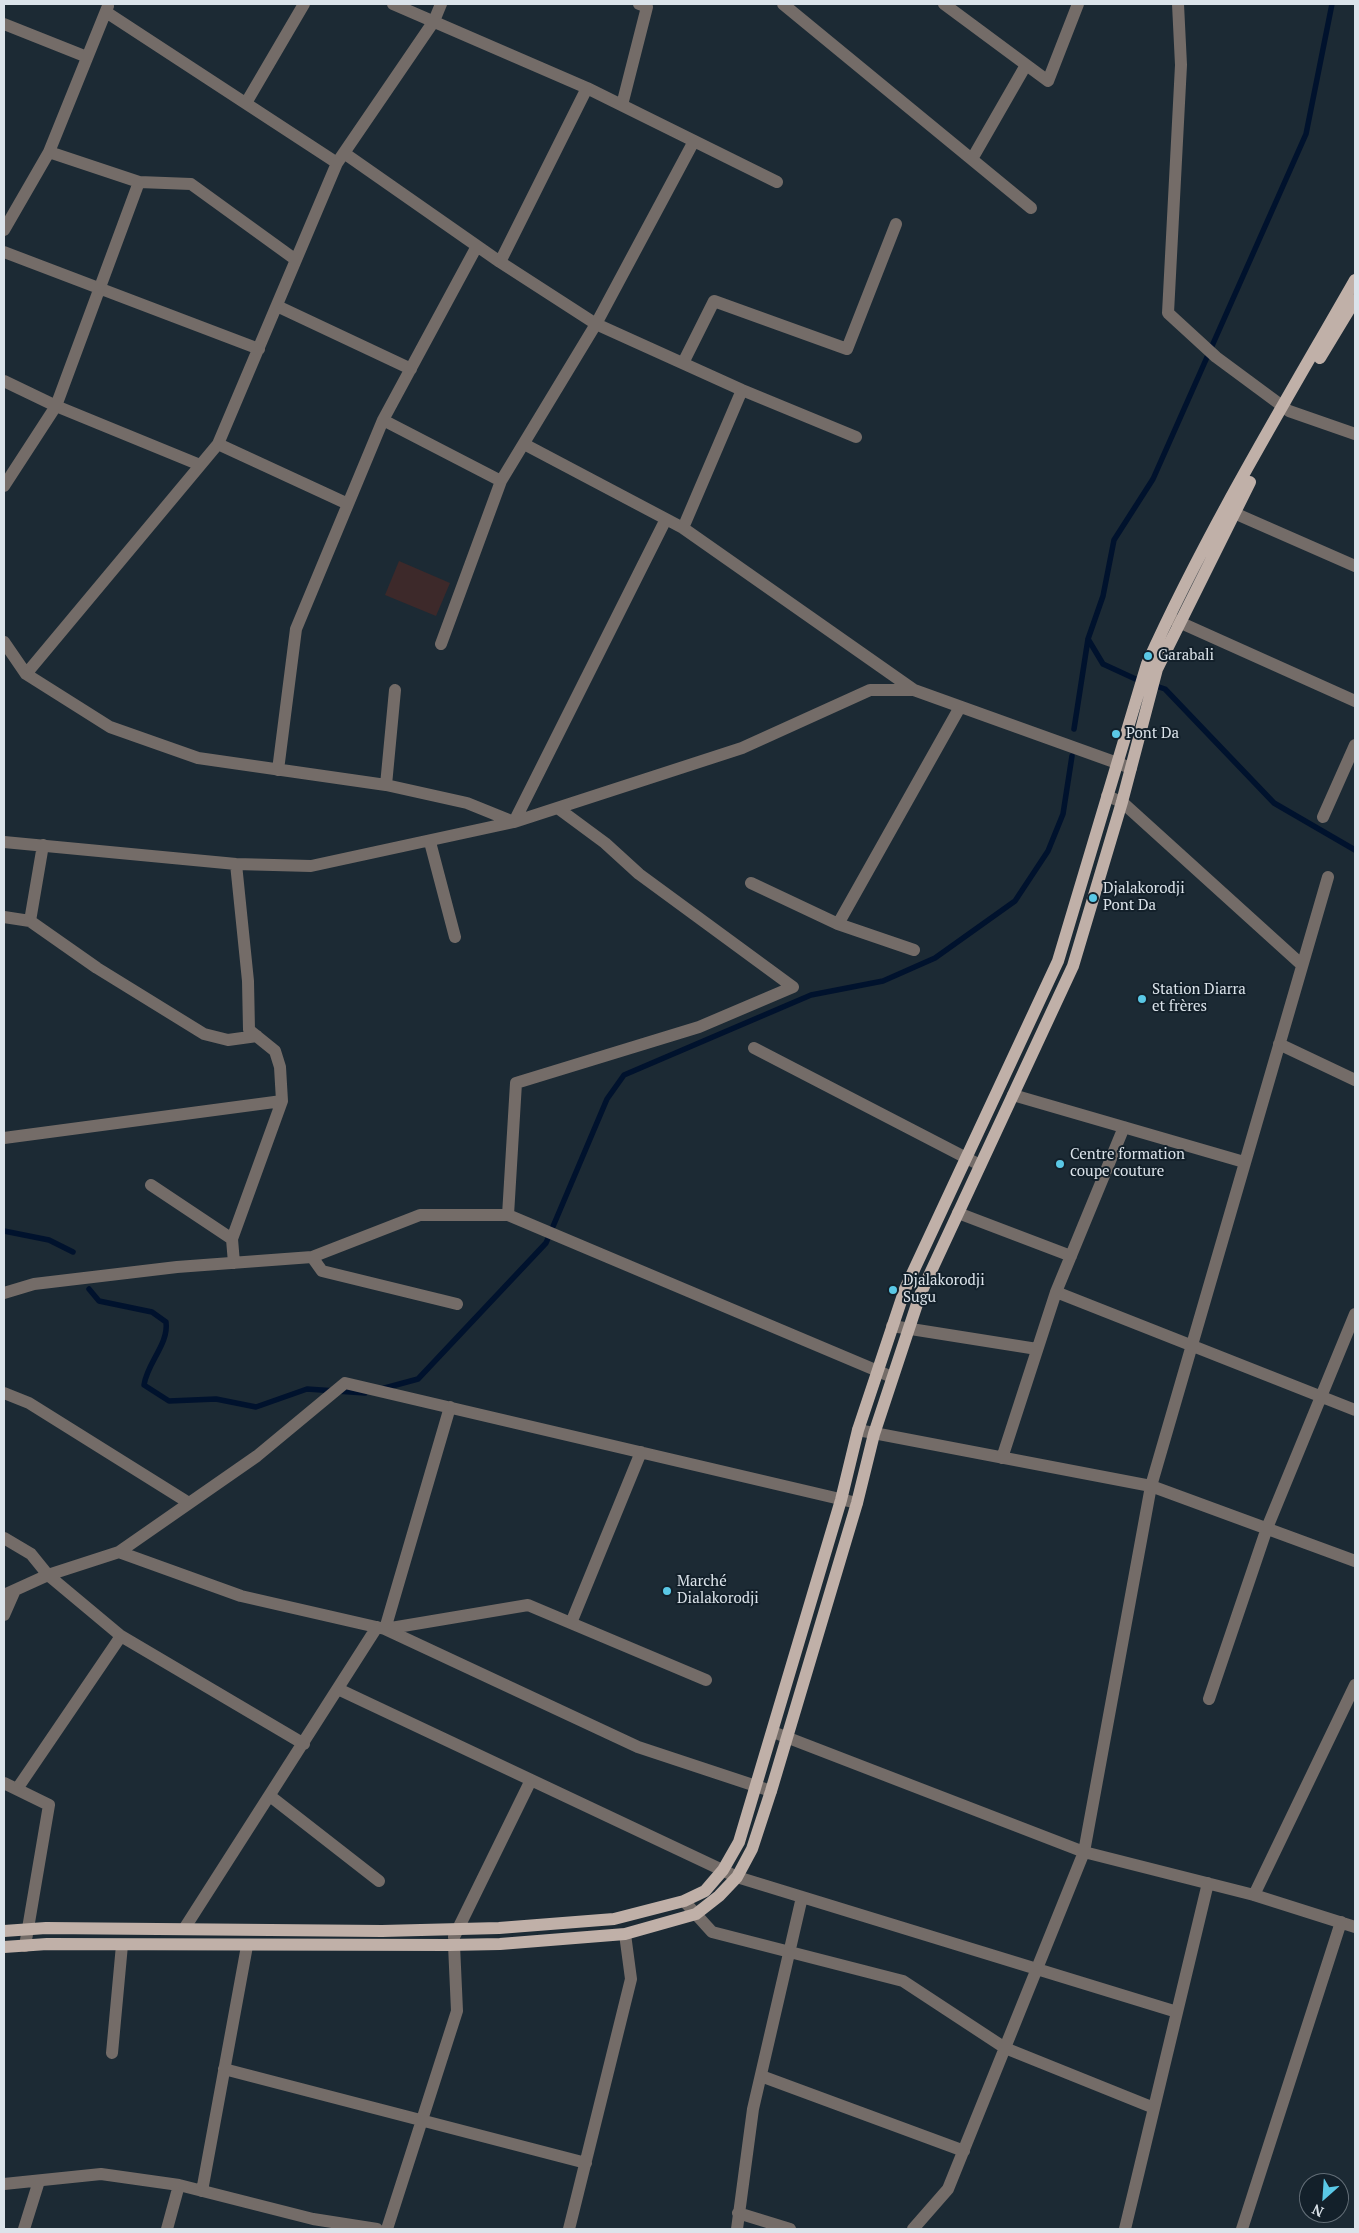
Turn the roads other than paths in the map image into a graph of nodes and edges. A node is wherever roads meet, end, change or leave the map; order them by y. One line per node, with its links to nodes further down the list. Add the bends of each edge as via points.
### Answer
1 (304, 4): 15 (street)
2 (392, 4): 10 (street)
3 (441, 4): 10 (street)
4 (639, 4): 16 (street, via 647,7)
5 (783, 4): 20 (street)
6 (944, 4): 13 (street)
7 (1078, 4): 13 (street, via 1048,81)
8 (1178, 4): 41 (street, via 1181,65 1168,313 1216,357)
9 (107, 8): 12 (street); 15 (street)
10 (434, 21): 14 (street); 19 (street)
11 (4, 24): 12 (street)
12 (87, 57): 18 (street)
13 (1026, 65): 20 (street)
14 (587, 88): 16 (street); 29 (street)
15 (246, 103): 19 (street)
16 (622, 105): 17 (street)
17 (694, 141): 22 (street); 34 (street)
18 (49, 152): 21 (street); 25 (street)
19 (341, 158): 26 (street); 28 (street)
20 (972, 159): 23 (street)
21 (139, 182): 28 (street, via 191,184); 31 (street)
22 (777, 182)
23 (1031, 208)
24 (896, 224): 36 (street, via 848,349 714,301)
25 (4, 230)
26 (477, 246): 29 (street); 37 (street)
27 (4, 252): 31 (street)
28 (296, 260): 33 (street)
29 (500, 262): 34 (street)
30 (1355, 280): 41 (main road)
31 (100, 288): 35 (street); 40 (street)
32 (1355, 300): 41 (main road)
33 (277, 306): 35 (street); 37 (street)
34 (596, 324): 36 (street); 46 (street)
35 (259, 348): 45 (street)
36 (683, 363): 39 (street)
37 (411, 369): 42 (street)
38 (4, 381): 40 (street)
39 (742, 390): 44 (street); 53 (street)
40 (56, 406): 47 (street); 49 (street)
41 (1286, 409): 43 (street); 51 (main road)
42 (383, 420): 48 (street); 50 (street)
43 (1355, 434)
44 (856, 437)
45 (218, 444): 47 (street); 50 (street)
46 (524, 444): 48 (street); 52 (street)
47 (200, 466): 58 (street)
48 (501, 481): 57 (street)
49 (4, 486)
50 (348, 504): 67 (street, via 296,629)
51 (1229, 511): 54 (street); 55 (main road)
52 (666, 519): 53 (street); 73 (street)
53 (683, 528): 60 (street)
54 (1355, 566)
55 (1174, 620): 61 (street); 62 (main road, via 1152,666)
56 (4, 642): 58 (street)
57 (441, 644)
58 (26, 674): 67 (street, via 110,727 198,758)
59 (395, 690): 68 (street)
60 (914, 690): 63 (street); 71 (street, via 870,690 742,748)
61 (1355, 701)
62 (1140, 705): 65 (main road); 66 (main road)
63 (960, 707): 65 (street); 82 (street)
64 (1355, 745): 72 (street)
65 (1117, 763): 66 (street); 69 (main road)
66 (1131, 768): 70 (main road)
67 (278, 770): 68 (street)
68 (386, 785): 73 (street, via 467,803)
69 (1107, 796): 70 (street); 94 (main road, via 1058,961)
70 (1122, 802): 85 (street); 90 (main road, via 1073,966)
71 (560, 809): 73 (street); 99 (street, via 639,874 793,987 699,1027 516,1083)
72 (1323, 817)
73 (514, 822): 75 (street)
74 (4, 842): 76 (street)
75 (430, 842): 77 (street, via 311,866); 83 (street)
76 (44, 845): 77 (street); 81 (street)
77 (236, 864): 86 (street, via 248,981 249,1030)
78 (1328, 877): 85 (street)
79 (751, 883): 82 (street)
80 (4, 917): 81 (street)
81 (30, 921): 86 (street, via 96,968 204,1034 228,1040)
82 (838, 924): 84 (street)
83 (455, 937)
84 (914, 950)
85 (1302, 965): 87 (street)
86 (257, 1036): 91 (street, via 275,1051 280,1067)
87 (1279, 1044): 89 (street); 95 (street)
88 (754, 1048): 94 (street)
89 (1355, 1080)
90 (1013, 1095): 92 (street); 96 (main road)
91 (282, 1101): 93 (street); 100 (street)
92 (1124, 1127): 95 (street); 101 (street)
93 (4, 1138)
94 (966, 1158): 96 (street); 108 (main road, via 905,1289)
95 (1244, 1162): 110 (street)
96 (980, 1165): 98 (main road)
97 (151, 1185): 100 (street)
98 (958, 1213): 101 (street); 109 (main road, via 920,1295)
99 (508, 1215): 102 (street, via 420,1216); 112 (street)
100 (232, 1239): 103 (street)
101 (1071, 1256): 104 (street)
102 (312, 1257): 103 (street); 106 (street, via 322,1271)
103 (234, 1263): 105 (street, via 34,1284)
104 (1056, 1292): 110 (street); 111 (street)
105 (4, 1293)
106 (457, 1304)
107 (1355, 1314): 115 (street)
108 (892, 1326): 109 (street); 112 (main road)
109 (909, 1328): 111 (street); 113 (main road)
110 (1191, 1344): 115 (street); 122 (street)
111 (1037, 1349): 121 (street)
112 (878, 1371): 113 (street); 118 (main road)
113 (892, 1377): 119 (main road)
114 (4, 1393): 124 (street, via 29,1403)
115 (1321, 1396): 117 (street); 126 (street)
116 (450, 1407): 120 (street); 124 (street, via 345,1383 257,1456); 134 (street)
117 (1355, 1410)
118 (858, 1430): 119 (street); 123 (main road)
119 (874, 1434): 121 (street); 125 (main road)
120 (641, 1452): 123 (street); 133 (street)
121 (1002, 1458): 122 (street)
122 (1151, 1486): 126 (street); 149 (street)
123 (840, 1500): 125 (street); 140 (main road)
124 (189, 1503): 128 (street)
125 (857, 1503): 141 (main road)
126 (1267, 1528): 129 (street); 139 (street)
127 (4, 1538): 130 (street, via 30,1554)
128 (119, 1552): 130 (street); 134 (street, via 241,1596)
129 (1355, 1561)
130 (48, 1575): 131 (street); 135 (street)
131 (9, 1593): 132 (street)
132 (4, 1616)
133 (571, 1623): 134 (street, via 528,1605); 136 (street)
134 (381, 1628): 138 (street); 145 (street, via 638,1747)
135 (121, 1636): 142 (street); 146 (street)
136 (706, 1680)
137 (1355, 1685): 154 (street)
138 (338, 1689): 142 (street); 143 (street)
139 (1209, 1699)
140 (772, 1732): 141 (street); 145 (main road)
141 (787, 1738): 147 (main road); 149 (street)
142 (304, 1744): 148 (street)
143 (531, 1780): 150 (street); 162 (street)
144 (4, 1783): 146 (street)
145 (756, 1787): 147 (street); 150 (main road, via 739,1842)
146 (17, 1789): 160 (street, via 49,1805)
147 (771, 1792): 151 (main road, via 752,1849)
148 (270, 1796): 152 (street); 161 (street)
149 (1084, 1852): 153 (street); 171 (street)
150 (723, 1870): 151 (street); 156 (main road, via 705,1891)
151 (737, 1877): 155 (street); 157 (main road)
152 (379, 1881)
153 (1208, 1883): 154 (street); 172 (street)
154 (1254, 1895): 158 (street)
155 (802, 1897): 170 (street); 171 (street)
156 (684, 1901): 157 (street); 162 (main road, via 614,1919)
157 (696, 1914): 164 (main road); 170 (street, via 712,1932)
158 (1341, 1922): 159 (street); 195 (street)
159 (1355, 1926)
160 (27, 1929): 161 (main road); 163 (main road); 167 (street)
161 (184, 1929): 162 (main road)
162 (457, 1929): 166 (street)
163 (4, 1931)
164 (625, 1934): 166 (main road); 180 (street, via 631,1979)
165 (122, 1945): 167 (main road); 168 (main road); 174 (street)
166 (452, 1945): 168 (main road); 178 (street, via 457,2012)
167 (24, 1946): 169 (main road)
168 (247, 1946): 175 (street)
169 (4, 1947)
170 (788, 1952): 173 (street, via 904,1981); 176 (street)
171 (1037, 1969): 172 (street); 173 (street)
172 (1177, 2012): 177 (street)
173 (1005, 2048): 177 (street); 179 (street)
174 (112, 2053)
175 (224, 2069): 178 (street); 184 (street)
176 (760, 2076): 179 (street); 185 (street)
177 (1154, 2108): 194 (street)
178 (422, 2120): 180 (street); 189 (street)
179 (964, 2151): 193 (street, via 948,2189)
180 (586, 2163): 190 (street)
181 (39, 2181): 182 (street); 183 (street, via 101,2174); 186 (street)
182 (4, 2184)
183 (179, 2186): 184 (street); 187 (street)
184 (202, 2191): 188 (street, via 313,2219)
185 (738, 2213): 191 (street); 192 (street)
186 (24, 2229)
187 (167, 2229)
188 (377, 2229)
189 (387, 2229)
190 (568, 2229)
191 (737, 2229)
192 (790, 2229)
193 (914, 2229)
194 (1125, 2229)
195 (1242, 2229)

